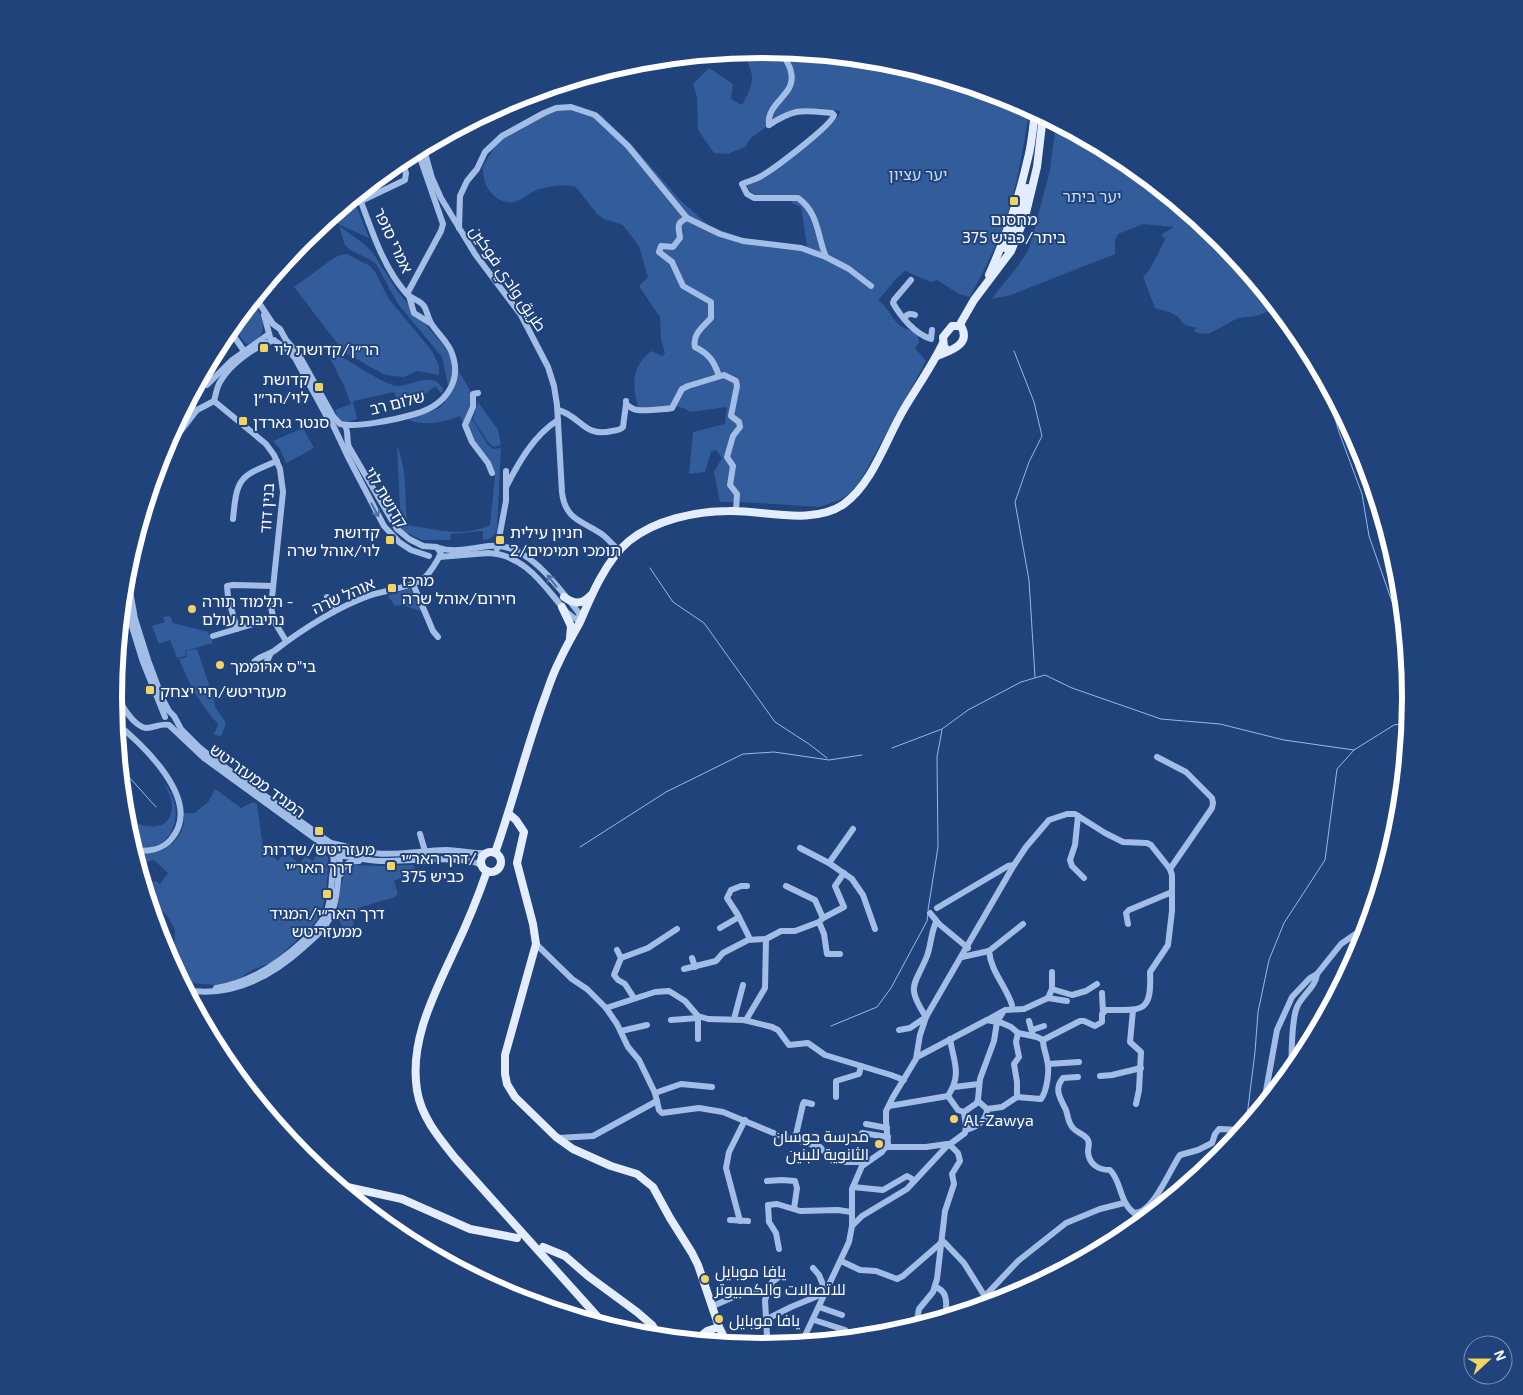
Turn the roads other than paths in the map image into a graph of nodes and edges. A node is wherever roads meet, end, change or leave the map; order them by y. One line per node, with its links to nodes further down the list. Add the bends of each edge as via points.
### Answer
1 (785, 59): 10 (street, via 793,81 769,113 769,126 779,118 802,110 832,113 833,120 763,175 742,184 747,194 754,198 798,198 802,201 816,218 818,237)
2 (1034, 119): 13 (main road, via 1019,196)
3 (1042, 122): 13 (main road, via 1025,196 1010,239)
4 (425, 153): 9 (street, طريق وادي فوکين, via 436,187)
5 (420, 157): 14 (street, via 442,227)
6 (404, 167): 7 (street, via 405,180)
7 (361, 201): 14 (street, אמרי סופר, via 380,251)
8 (687, 218): 9 (street, via 628,146 595,114 564,107 547,111 502,136 486,152 460,196); 10 (street, via 743,241 801,248); 35 (street, via 679,224 680,238 673,247 661,246 659,252 672,262 683,286 711,302 711,318 699,330 694,343 710,357)
9 (459, 228): 43 (street, طريق وادي فوکين, via 483,266 514,304 538,346 551,376)
10 (826, 257): 12 (street)
11 (911, 280): 22 (street, via 893,303)
12 (871, 286)
13 (982, 290): 24 (main road)
14 (408, 294): 16 (street); 18 (street)
15 (259, 302): 25 (street)
16 (420, 302): 18 (street); 19 (street)
17 (258, 303): 27 (street)
18 (412, 307): 20 (street)
19 (425, 309): 20 (street); 23 (street, שלום רב)
20 (418, 315): 23 (street, שלום רב)
21 (915, 315): 22 (street, via 907,314)
22 (904, 318): 26 (street, via 924,337 931,339)
23 (432, 324): 45 (street, שלום רב, via 454,359 454,374 447,394 436,406 423,412)
24 (959, 326): 31 (main road, via 948,329); 33 (main road, via 964,337 956,349)
25 (277, 327): 27 (street); 28 (street)
26 (932, 330)
27 (269, 333): 30 (street); 32 (street)
28 (282, 333): 30 (street, via 281,338); 45 (street, קדושת לוי, via 300,354 333,416)
29 (234, 336): 32 (street)
30 (275, 340): 38 (street, via 234,365); 46 (street, קדושת לוי, via 295,358)
31 (942, 343): 33 (main road); 34 (main road)
32 (244, 351): 36 (street)
33 (949, 351): 34 (main road)
34 (937, 356): 52 (main road, via 864,484 844,503 825,513 806,516)
35 (719, 376): 43 (street, via 682,390 670,409 638,410 626,402 623,427 606,433 595,433 568,413); 52 (street, via 731,378 737,384 731,416 740,427 733,436 727,457 733,466 730,485 737,494)
36 (203, 385)
37 (201, 389): 38 (street, via 212,387)
38 (215, 392): 41 (street)
39 (478, 393): 50 (street, via 473,394 473,407 465,425)
40 (198, 395): 42 (street, via 198,403)
41 (214, 401): 42 (street); 48 (street, בנין דוד, via 261,440)
42 (206, 405): 47 (street)
43 (558, 410): 44 (street, طريق وادي فوکين)
44 (558, 420): 51 (street, via 548,427 518,463); 56 (street, طريق وادي فوکين, via 565,507 572,516 603,535)
45 (345, 429): 46 (street, via 337,427); 46 (street, via 343,436); 55 (street, קדושת לוי, via 347,443 356,461 397,528 414,542)
46 (336, 433): 58 (street, קדושת לוי, one-way to 58, via 389,532 404,546)
47 (179, 434)
48 (277, 461): 53 (street, via 247,474 240,482); 62 (street, בנין דוד, via 283,492)
49 (506, 471): 51 (street)
50 (492, 473)
51 (506, 487): 54 (street)
52 (736, 511): 56 (main road, via 702,512 676,518 641,532)
53 (233, 519)
54 (498, 546): 55 (street, קדושת לוי, via 448,550); 57 (street); 65 (street, קדושת לוי, one-way to 54, via 534,562)
55 (435, 547): 58 (street, via 428,552); 59 (street, via 441,552)
56 (620, 552): 63 (main road)
57 (496, 554): 59 (street); 67 (street, via 510,557 529,569)
58 (429, 557): 59 (street); 60 (street)
59 (438, 558): 60 (street, אוהל שרה)
60 (430, 572): 61 (street, אוהל שרה)
61 (412, 584): 69 (street, אוהל שרה, via 372,595); 74 (street)
62 (272, 586): 70 (street, בנין דוד); 72 (street, via 227,586)
63 (593, 592): 65 (main road, via 578,603); 71 (main road)
64 (130, 594): 79 (street, המגיד ממעזריטש, via 148,660 163,700)
65 (564, 596): 71 (street, קדושת לוי, via 579,614)
66 (327, 597): 69 (street)
67 (562, 607): 71 (street); 76 (main road, via 571,626)
68 (128, 610): 80 (street, המגיד ממעזריטש)
69 (333, 612): 75 (street, אוהל שרה)
70 (273, 618): 72 (street); 75 (street, בנין דוד)
71 (580, 621): 76 (main road)
72 (237, 629): 73 (street)
73 (213, 636)
74 (438, 637)
75 (286, 641): 77 (street, אוהל שרה)
76 (569, 642): 83 (main road, via 544,699)
77 (271, 653)
78 (122, 708): 80 (street, via 140,726 149,728)
79 (174, 717): 80 (street, via 169,714); 80 (street, via 174,723); 87 (street, המגיד ממעזריטש, via 181,729 207,754 325,839)
80 (166, 721): 93 (street, המגיד ממעזריטש, via 204,758)
81 (123, 728): 89 (street, via 139,742 173,788 181,814 174,836 158,848)
82 (1157, 757): 100 (street, via 1186,772 1213,802)
83 (509, 814): 92 (main road); 120 (main road, via 524,832 517,863)
84 (1078, 816): 98 (street, via 1067,814 1049,820); 100 (street, via 1123,842 1151,845); 102 (street, via 1070,860)
85 (852, 829): 97 (street)
86 (420, 834): 90 (street)
87 (340, 845): 90 (street, המגיד ממעזריטש, via 383,855); 93 (street, via 332,847); 94 (street, via 345,850)
88 (800, 848): 97 (street)
89 (140, 851)
90 (425, 851): 91 (street, המגיד ממעזריטש); 96 (street)
91 (485, 853): 92 (main road); 99 (main road, via 481,859)
92 (495, 853): 99 (main road, via 500,860 499,867 493,871)
93 (333, 854): 94 (street); 134 (street, via 331,893 327,911 317,928 267,969 237,983 214,988)
94 (341, 857): 95 (street); 105 (street)
95 (373, 861): 96 (street); 105 (street, via 349,862 342,869)
96 (426, 861): 99 (street, via 455,860 475,863)
97 (829, 863): 101 (street)
98 (1014, 865): 107 (street); 121 (street)
99 (484, 869): 229 (main road, via 422,1026 416,1064 417,1091 424,1113 456,1160)
100 (1170, 869): 106 (street)
101 (844, 873): 110 (street, via 835,886 844,907); 116 (street, via 860,888)
102 (1084, 878)
103 (747, 886): 109 (street, via 737,887 728,895)
104 (786, 886): 110 (street, via 815,900)
105 (337, 889): 136 (street, via 326,925 278,968 260,979 226,991)
106 (1172, 892): 113 (street, via 1129,910 1126,913); 144 (street, via 1168,945 1150,972 1149,1000)
107 (938, 908)
108 (930, 913): 111 (street)
109 (739, 917): 114 (street); 119 (street)
110 (821, 920): 118 (street, via 795,931 781,931); 124 (street, via 827,954)
111 (936, 922): 121 (street); 147 (street, via 913,988)
112 (1023, 924): 123 (street)
113 (1128, 924)
114 (720, 928)
115 (677, 929): 126 (street, via 648,948)
116 (875, 929)
117 (1356, 933): 131 (street, via 1341,944)
118 (766, 939): 119 (street); 150 (street, via 765,988)
119 (750, 940): 128 (street, via 720,953 716,961)
120 (536, 944): 142 (street); 196 (main road, via 505,1055 506,1084 515,1097)
121 (968, 948): 125 (street)
122 (617, 950): 126 (street)
123 (989, 950): 125 (street); 143 (street, via 992,966 1008,995)
124 (840, 954)
125 (962, 957): 147 (street)
126 (621, 958): 138 (street, via 614,975)
127 (692, 958): 128 (street)
128 (695, 967): 129 (street)
129 (684, 969)
130 (1052, 972): 135 (street)
131 (1317, 974): 164 (street, via 1295,1012); 177 (street, via 1292,997 1283,1015 1277,1030)
132 (1097, 984): 135 (street, via 1086,992 1072,995)
133 (743, 985): 148 (street)
134 (191, 987)
135 (1052, 988): 140 (street)
136 (193, 991)
137 (1102, 994): 145 (street)
138 (634, 998): 142 (street); 146 (street, via 669,991 685,1001)
139 (1017, 998): 143 (street)
140 (1048, 998): 141 (street); 143 (street, via 1026,1008)
141 (1067, 1001)
142 (606, 1008): 157 (street)
143 (1008, 1009): 151 (street); 152 (street)
144 (1133, 1010): 145 (street, via 1106,1010); 168 (street, via 1130,1042 1141,1052)
145 (1103, 1013): 162 (street, via 1099,1025 1080,1021)
146 (698, 1017): 148 (street); 149 (street); 161 (street)
147 (926, 1017): 156 (street, via 910,1028); 163 (street)
148 (734, 1019): 150 (street)
149 (671, 1020)
150 (746, 1020): 167 (street, via 776,1028 789,1045 808,1043 820,1053)
151 (987, 1020): 152 (street); 160 (street)
152 (997, 1022): 158 (street); 173 (street)
153 (1029, 1022): 159 (street)
154 (647, 1025): 157 (street)
155 (1044, 1026): 159 (street)
156 (899, 1030)
157 (620, 1031): 178 (street)
158 (1018, 1033): 159 (street); 180 (street, via 1019,1057 1014,1064)
159 (1032, 1033): 162 (street)
160 (950, 1039): 163 (street); 176 (street, via 956,1073)
161 (698, 1040)
162 (1043, 1040): 166 (street)
163 (917, 1057): 171 (street)
164 (1291, 1058)
165 (1080, 1062): 166 (street)
166 (1048, 1064): 172 (street)
167 (860, 1066): 171 (street); 181 (street, via 859,1074 836,1081)
168 (1140, 1068): 169 (street); 185 (street)
169 (1100, 1076)
170 (1078, 1077): 174 (street, via 1066,1077)
171 (904, 1080): 186 (street)
172 (1047, 1082): 174 (street); 180 (street, via 1041,1099)
173 (979, 1084): 176 (street); 182 (street)
174 (1060, 1084): 205 (street, via 1060,1100 1070,1124 1087,1138 1089,1157 1095,1166 1114,1174)
175 (712, 1087): 178 (street, via 681,1084)
176 (954, 1087): 179 (street)
177 (1266, 1091)
178 (655, 1093): 183 (street)
179 (948, 1096): 186 (street); 188 (street, via 958,1110)
180 (1017, 1097): 187 (street, via 1002,1106)
181 (836, 1098)
182 (978, 1101): 187 (street); 188 (street)
183 (657, 1102): 189 (street, via 664,1114 706,1109); 196 (street, via 597,1135)
184 (812, 1104): 197 (street, via 803,1104)
185 (1136, 1104)
186 (889, 1106): 191 (street)
187 (987, 1109): 192 (street, via 985,1118 978,1125)
188 (964, 1112): 192 (street)
189 (745, 1120): 197 (street); 211 (street, via 726,1168)
190 (866, 1124): 191 (street)
191 (887, 1128): 195 (street)
192 (966, 1130): 198 (street)
193 (1233, 1130): 207 (street, via 1219,1129 1212,1143 1180,1155)
194 (862, 1133): 195 (street)
195 (888, 1137): 199 (street)
196 (558, 1138): 225 (main road, via 573,1149 637,1174 653,1187 692,1253)
197 (795, 1139): 200 (street, via 820,1147 834,1162)
198 (949, 1144): 199 (street, via 926,1148); 201 (street); 215 (street, via 960,1158 952,1174 954,1184 945,1211)
199 (886, 1147): 200 (street)
200 (864, 1164): 203 (street)
201 (914, 1180): 203 (street, via 906,1176 883,1190); 213 (street, via 905,1191 862,1216)
202 (767, 1181): 206 (street, via 795,1181)
203 (854, 1187): 208 (street)
204 (351, 1188): 214 (main road, via 402,1199 470,1229)
205 (1124, 1203): 209 (street, via 1134,1213); 224 (street, via 1066,1223 1018,1261)
206 (794, 1209): 208 (street); 217 (street, via 768,1205 769,1222 776,1233)
207 (1143, 1211)
208 (851, 1212): 213 (street)
209 (1141, 1212)
210 (730, 1220): 211 (street)
211 (740, 1221): 212 (street)
212 (748, 1221)
213 (852, 1226): 218 (street)
214 (517, 1238)
215 (942, 1242): 218 (street, via 897,1278 860,1270); 221 (street); 224 (street, via 964,1262)
216 (543, 1247): 234 (main road, via 565,1256)
217 (779, 1249)
218 (841, 1261): 222 (street)
219 (813, 1268): 222 (street)
220 (778, 1278): 223 (street, via 772,1282)
221 (935, 1287): 227 (street, via 944,1295); 231 (street, via 921,1305)
222 (826, 1292): 226 (street); 230 (street)
223 (766, 1295): 225 (street, via 765,1292 750,1290); 230 (street)
224 (985, 1296)
225 (713, 1306): 233 (main road)
226 (819, 1307): 228 (street); 232 (street)
227 (945, 1310)
228 (842, 1315)
229 (597, 1316)
230 (767, 1318): 239 (street)
231 (918, 1318)
232 (814, 1320): 235 (street); 238 (street)
233 (719, 1327): 236 (main road); 237 (main road)
234 (654, 1328)
235 (845, 1330)
236 (703, 1334)
237 (724, 1336)
238 (806, 1336)
239 (764, 1338)

